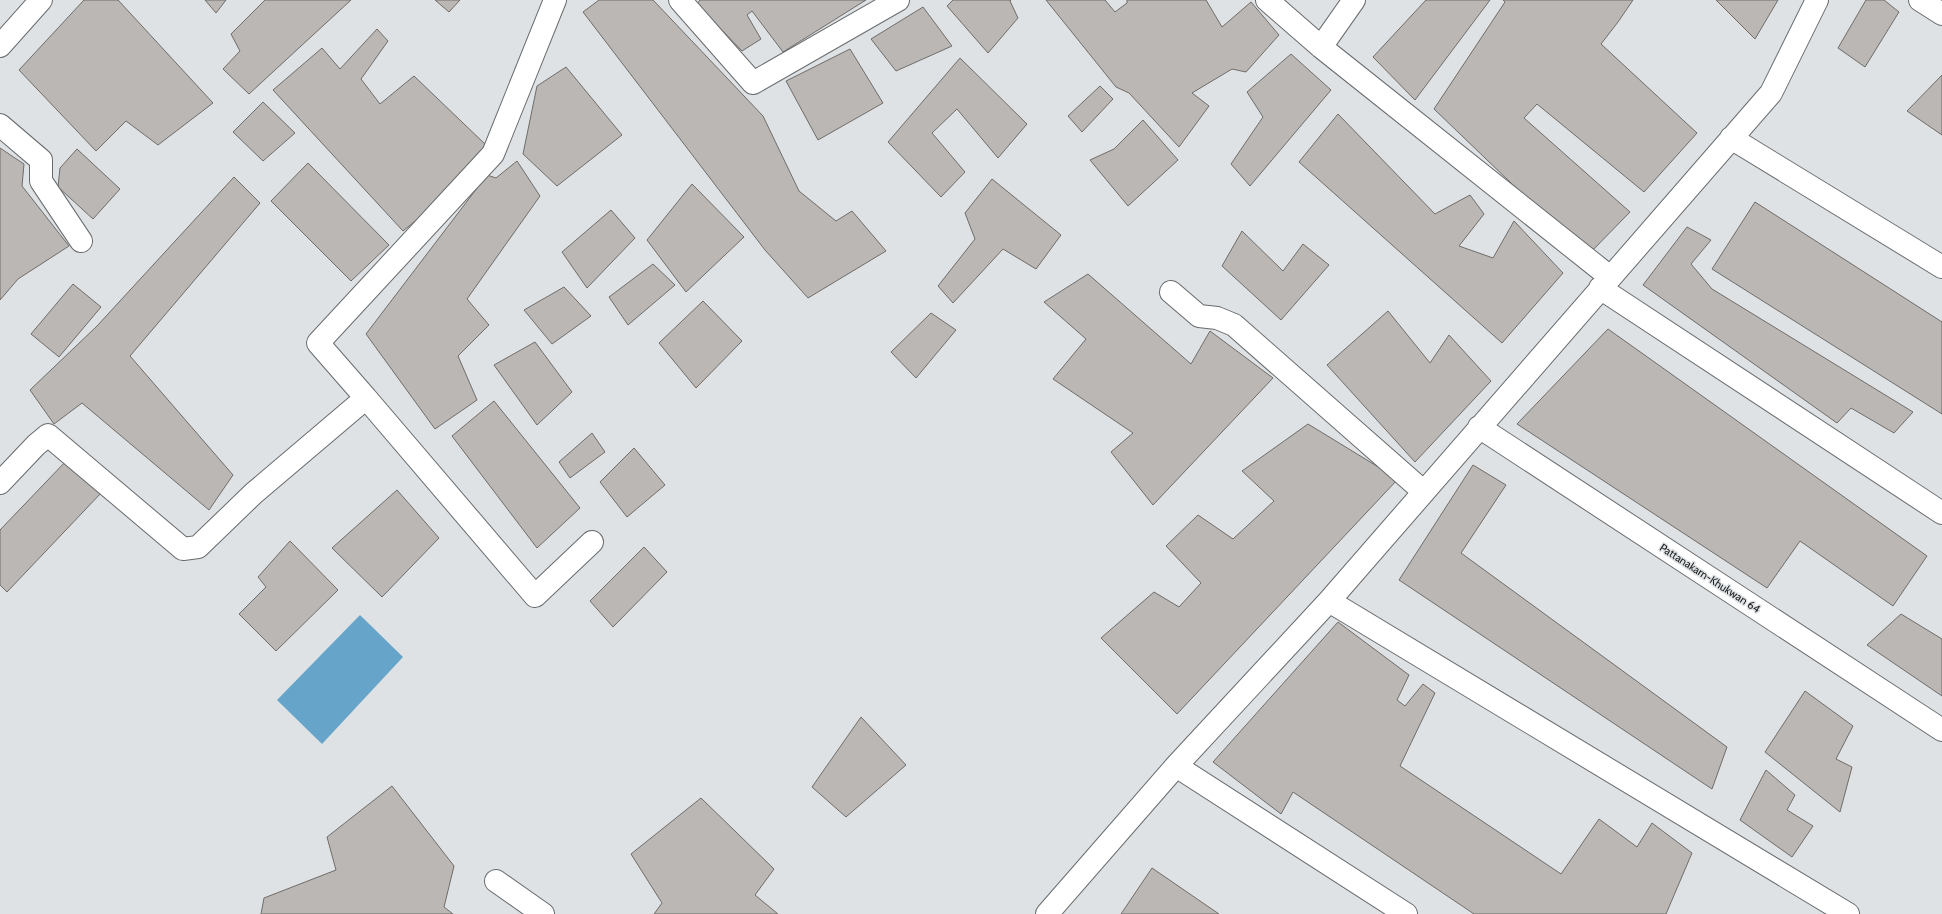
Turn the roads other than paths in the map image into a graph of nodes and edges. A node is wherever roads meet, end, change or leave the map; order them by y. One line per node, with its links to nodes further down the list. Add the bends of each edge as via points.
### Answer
1 (41, 0): 10 (street)
2 (555, 0): 18 (street, via 493,154 318,343)
3 (680, 0): 4 (street, via 753,83)
4 (898, 0)
5 (1267, 0): 11 (street)
6 (1354, 0): 11 (street)
7 (1817, 0): 13 (street, via 1771,93)
8 (1920, 0): 9 (street)
9 (1942, 14)
10 (0, 46)
11 (1321, 46): 16 (street)
12 (0, 125): 14 (street, via 40,160 41,181)
13 (1731, 138): 15 (street); 16 (street)
14 (81, 241)
15 (1942, 267)
16 (1605, 283): 19 (street); 22 (street)
17 (1171, 292): 21 (street, via 1199,316 1217,318 1234,325)
18 (366, 398): 20 (street, via 254,493 198,547 183,549 48,435 36,444); 23 (street, via 536,596)
19 (1479, 427): 21 (street); 25 (street, Pattanakarn-Khukwan 64)
20 (0, 483)
21 (1424, 492): 24 (street)
22 (1942, 513)
23 (592, 542)
24 (1329, 601): 26 (street); 31 (street)
25 (1942, 730)
26 (1176, 766): 29 (street); 30 (street)
27 (496, 882): 28 (street)
28 (543, 914)
29 (1047, 914)
30 (1406, 914)
31 (1848, 914)

